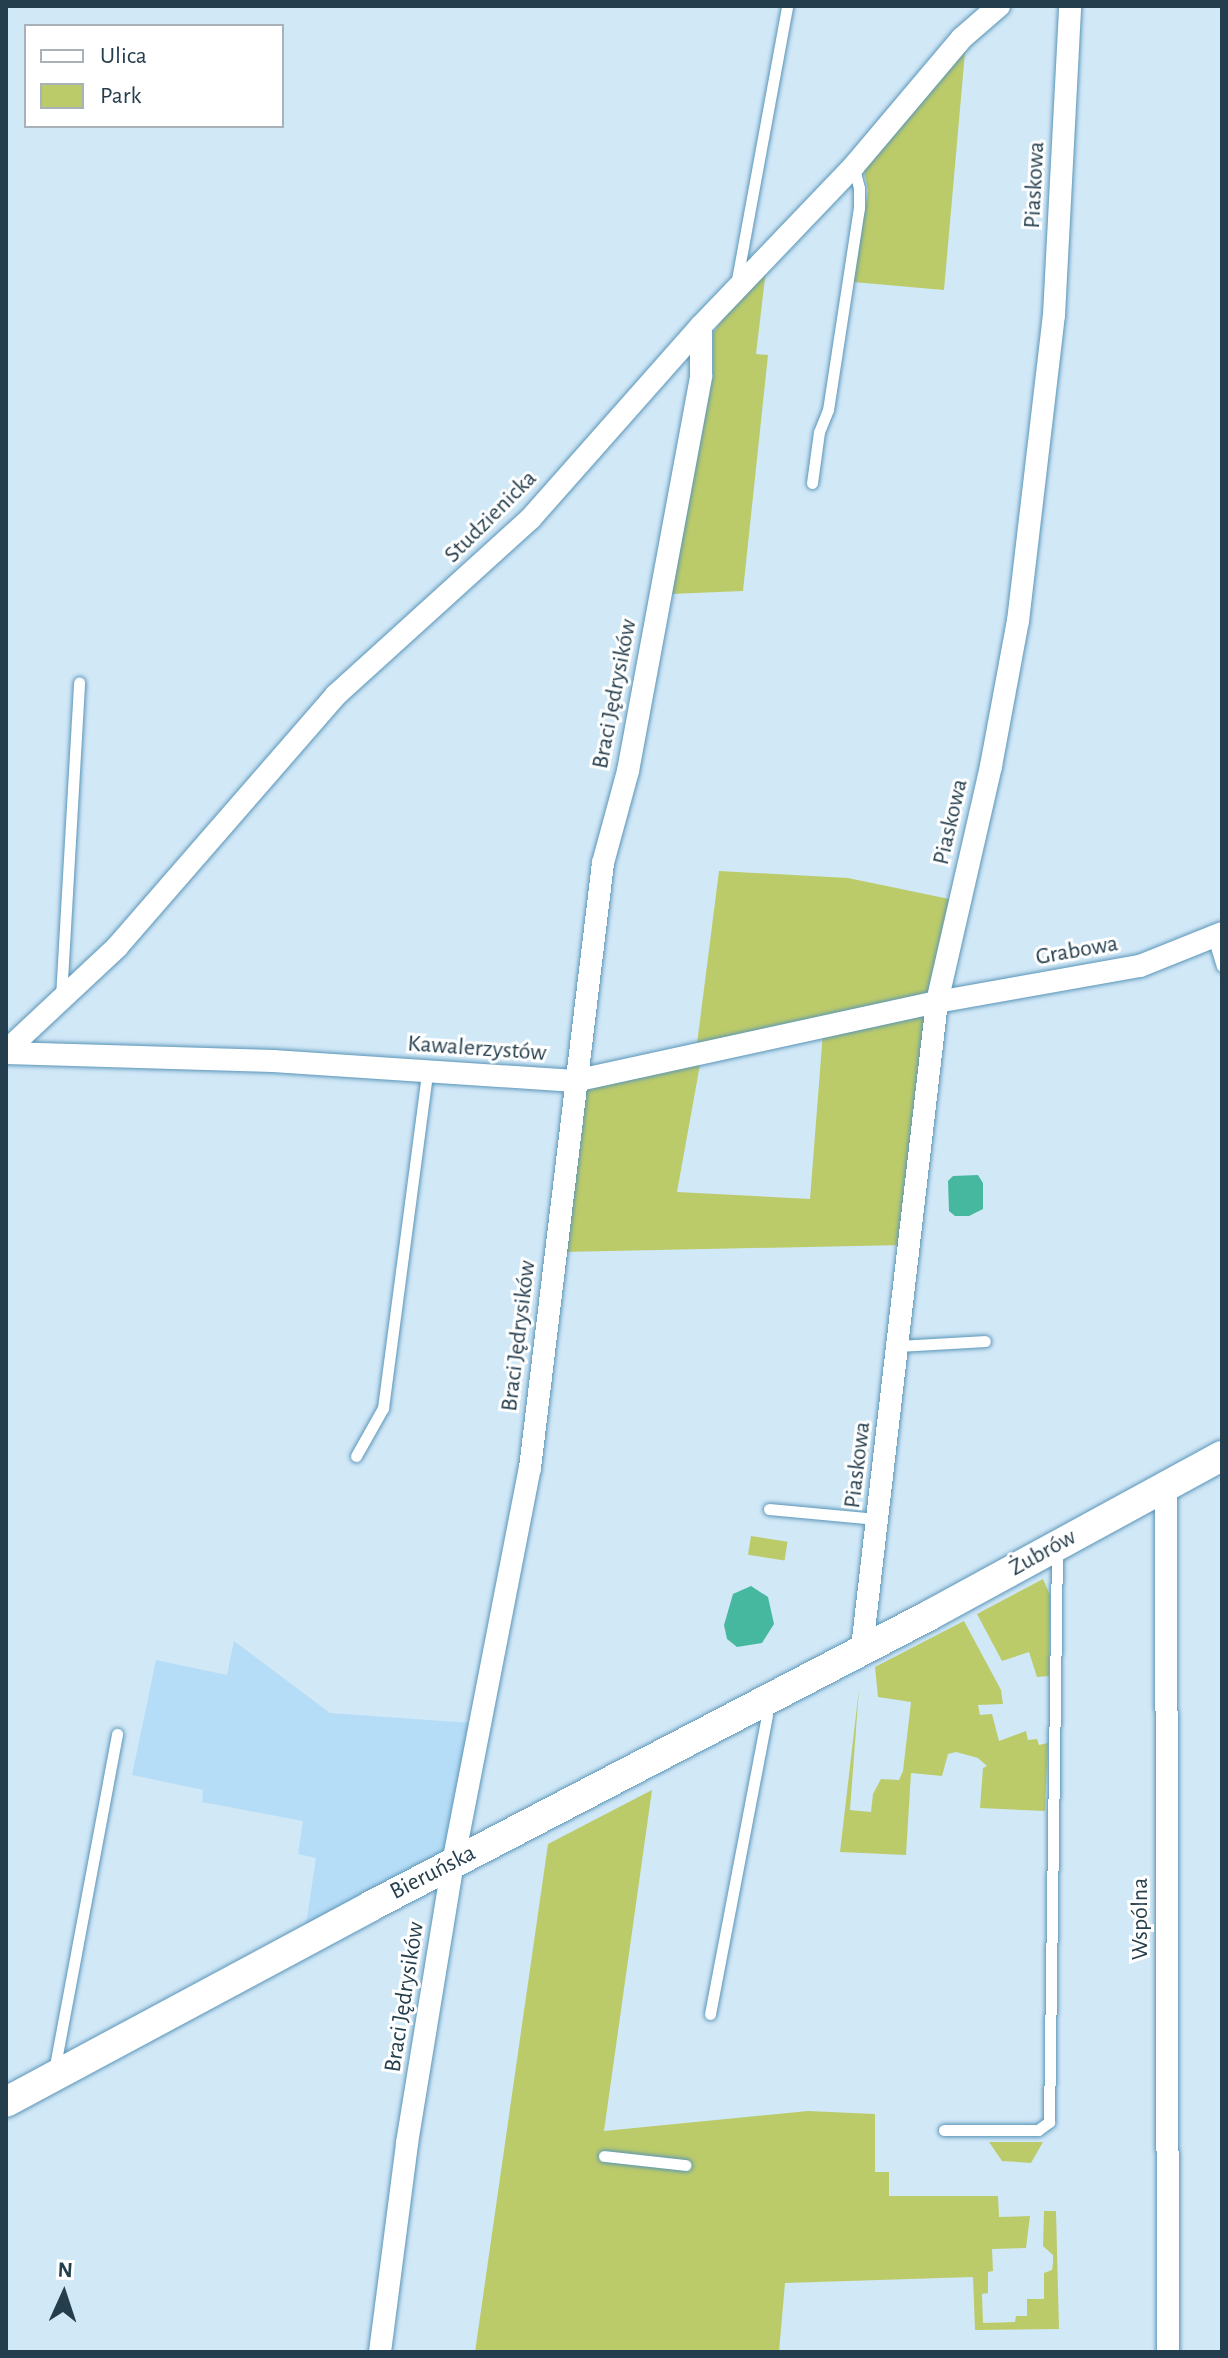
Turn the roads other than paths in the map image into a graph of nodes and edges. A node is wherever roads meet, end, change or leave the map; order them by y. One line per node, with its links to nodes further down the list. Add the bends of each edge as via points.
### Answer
1 (787, 6): 5 (lane)
2 (999, 6): 4 (street, Studzienicka, via 962,38)
3 (1070, 6): 12 (street, Piaskowa, via 1054,315 1018,621)
4 (853, 167): 5 (street, Studzienicka); 7 (lane, via 859,208)
5 (735, 291): 6 (street, Studzienicka)
6 (701, 326): 11 (street, Studzienicka, via 531,518 336,695 117,947); 15 (street, Braci Jędrysików, via 701,376 628,771 603,863)
7 (812, 483)
8 (79, 683): 11 (lane)
9 (1218, 935): 10 (lane); 12 (street, Grabowa, via 1140,966)
10 (1222, 966)
11 (61, 999): 13 (street, Studzienicka)
12 (937, 1002): 15 (street, Kawalerzystów); 17 (street, Piaskowa)
13 (6, 1052): 14 (street, Kawalerzystów, via 273,1061)
14 (427, 1073): 15 (street, Kawalerzystów); 18 (lane, via 383,1408)
15 (575, 1081): 27 (street, Braci Jędrysików, via 530,1468)
16 (985, 1341): 17 (lane)
17 (899, 1346): 22 (street, Piaskowa)
18 (356, 1456)
19 (1222, 1456): 20 (main road, Żubrów)
20 (1166, 1486): 23 (main road, Żubrów); 35 (street, Wspólna)
21 (769, 1509): 22 (lane)
22 (877, 1519): 24 (street, Piaskowa)
23 (1057, 1545): 24 (main road, Żubrów); 31 (lane, via 1049,2122 1038,2130)
24 (862, 1648): 27 (main road, Bieruńska)
25 (767, 1715): 28 (lane)
26 (117, 1734): 29 (lane)
27 (453, 1863): 29 (main road, Bieruńska); 34 (street, Braci Jędrysików, via 407,2143)
28 (710, 2014)
29 (53, 2076): 30 (main road, Bieruńska)
30 (6, 2102)
31 (944, 2130)
32 (604, 2156): 33 (lane)
33 (686, 2165)
34 (380, 2352)
35 (1168, 2352)

